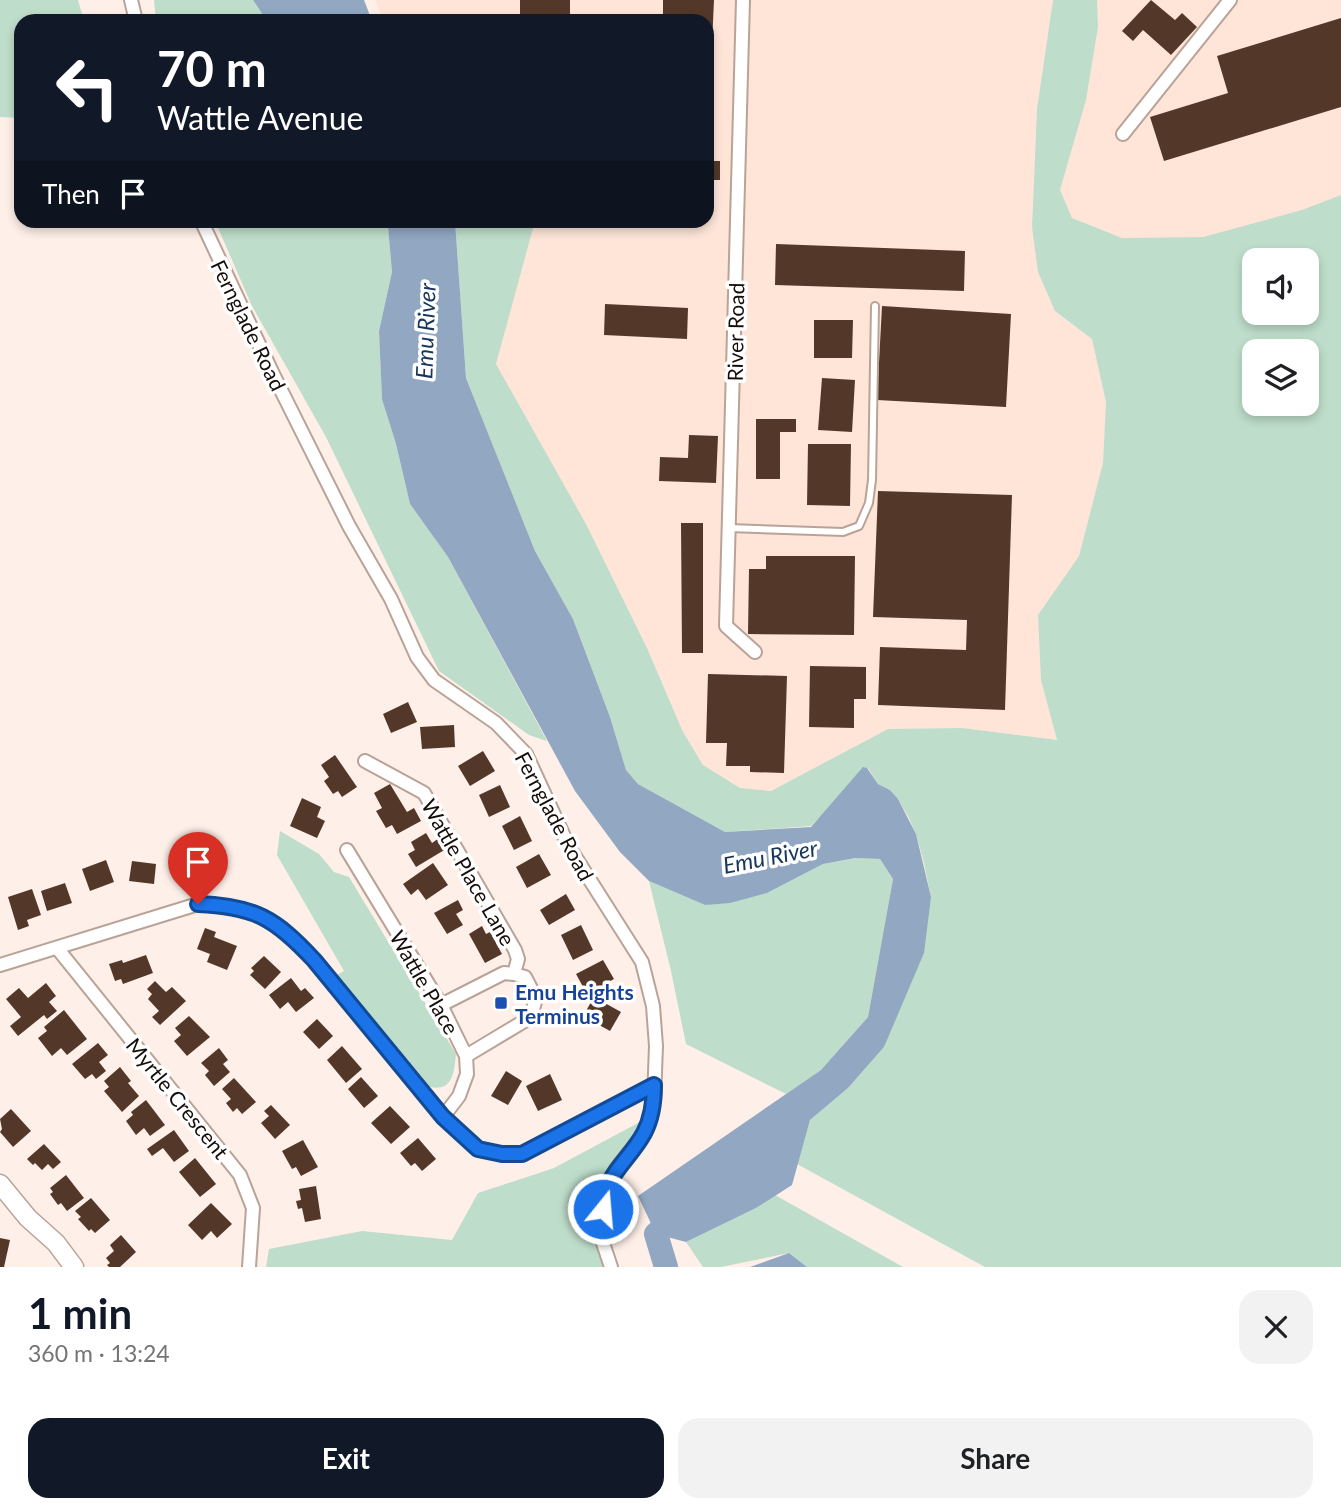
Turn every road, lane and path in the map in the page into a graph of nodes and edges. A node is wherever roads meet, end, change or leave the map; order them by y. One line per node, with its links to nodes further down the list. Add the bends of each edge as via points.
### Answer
1 (743, 0): 6 (street, River Road)
2 (1230, 0): 3 (street)
3 (1123, 134)
4 (205, 228): 15 (street, Fernglade Road, via 272,372 417,657 434,680 496,723 526,754 569,847 642,962 653,1006)
5 (875, 306): 6 (lane, via 872,480 859,526 843,532)
6 (729, 528): 7 (street, River Road, via 726,626)
7 (755, 652)
8 (365, 761): 12 (street, Wattle Place Lane, via 424,793 515,950)
9 (347, 850): 13 (street, Wattle Place)
10 (57, 948): 11 (street); 16 (street, via 198,904 230,905 261,915 292,936 314,960); 21 (street, Myrtle Crescent, via 240,1175 253,1208)
11 (0, 965)
12 (514, 974): 13 (street, Wattle Place Lane, via 504,973); 14 (street, Wattle Place Lane, via 525,977 536,998 531,1017)
13 (441, 1006): 14 (street, Wattle Place)
14 (466, 1056): 16 (street, Wattle Place, via 467,1074 459,1096)
15 (654, 1085): 16 (street, via 522,1154 478,1149); 22 (street, Fernglade Road, via 651,1116 643,1135 603,1194 603,1243)
16 (443, 1117)
17 (0, 1184): 18 (main road)
18 (29, 1218): 19 (main road); 20 (main road)
19 (59, 1267)
20 (74, 1267)
21 (249, 1267)
22 (611, 1267)

